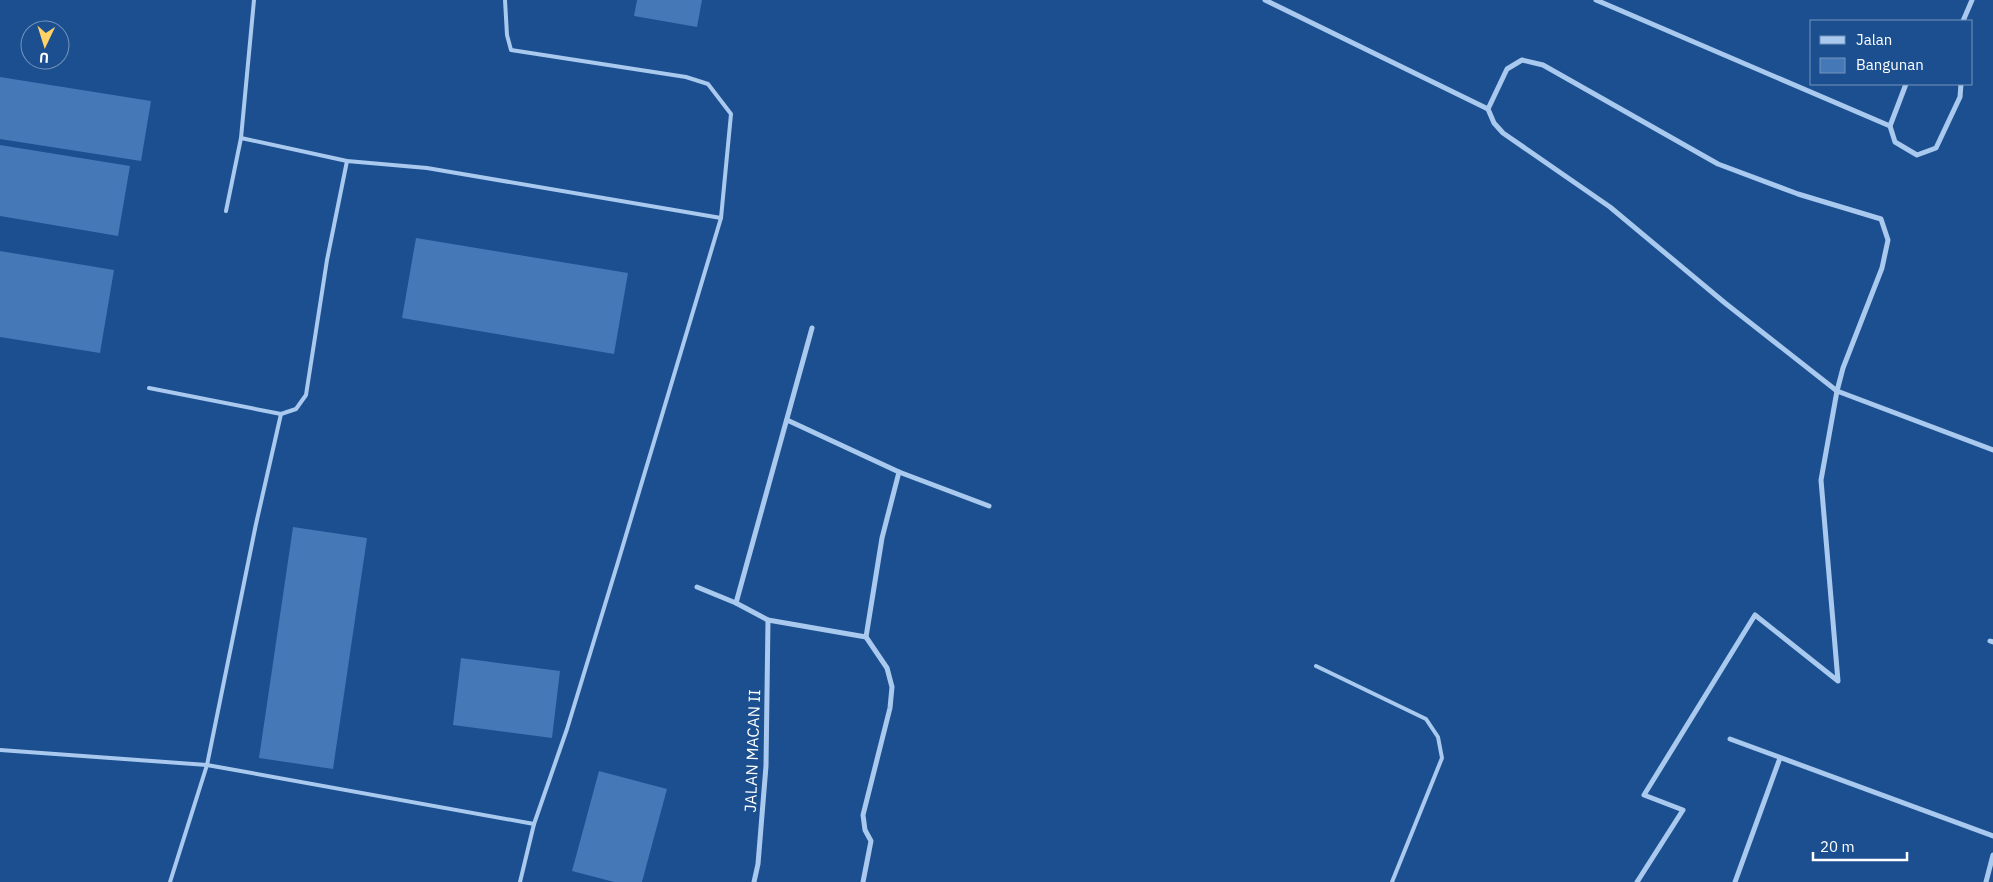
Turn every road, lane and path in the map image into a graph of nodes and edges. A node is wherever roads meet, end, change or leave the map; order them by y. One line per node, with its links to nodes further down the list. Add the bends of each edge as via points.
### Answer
1 (254, 0): 11 (lane)
2 (505, 0): 14 (lane, via 511,50 686,77 708,84 731,114)
3 (1265, 0): 9 (street)
4 (1596, 0): 10 (street)
5 (1972, 0): 6 (street)
6 (1964, 20)
7 (1906, 85): 10 (street)
8 (1961, 85): 10 (street, via 1960,97 1936,148 1917,155 1895,142)
9 (1488, 109): 17 (street, via 1503,133 1610,207); 17 (street, via 1507,69 1522,60 1543,65 1718,164 1798,194 1881,219 1888,240 1882,268)
10 (1890, 126)
11 (241, 138): 12 (lane); 13 (lane)
12 (347, 161): 14 (lane, via 427,168); 18 (lane, via 327,260 306,395 296,408)
13 (226, 211)
14 (721, 218): 32 (lane, via 567,729)
15 (812, 328): 19 (street)
16 (149, 388): 18 (lane)
17 (1837, 391): 20 (street); 40 (street, via 1821,480 1838,681 1755,615 1644,795 1683,810)
18 (281, 414): 31 (lane)
19 (787, 420): 21 (street); 24 (street)
20 (1993, 450)
21 (899, 472): 22 (street); 26 (street, via 882,538)
22 (989, 506)
23 (698, 587): 24 (street)
24 (736, 603): 25 (street)
25 (768, 620): 26 (street); 37 (street, JALAN MACAN II, via 766,776)
26 (866, 637): 38 (street, via 887,668 892,687 890,708 863,815 871,841)
27 (1316, 666): 39 (lane, via 1426,719 1438,737 1442,758)
28 (1730, 739): 30 (street)
29 (0, 750): 31 (lane)
30 (1780, 758): 33 (street); 41 (street)
31 (207, 765): 32 (lane); 35 (lane)
32 (534, 824): 36 (lane)
33 (1993, 836)
34 (1993, 855): 42 (street)
35 (170, 882)
36 (520, 882)
37 (754, 882)
38 (863, 882)
39 (1392, 882)
40 (1637, 882)
41 (1735, 882)
42 (1986, 882)

